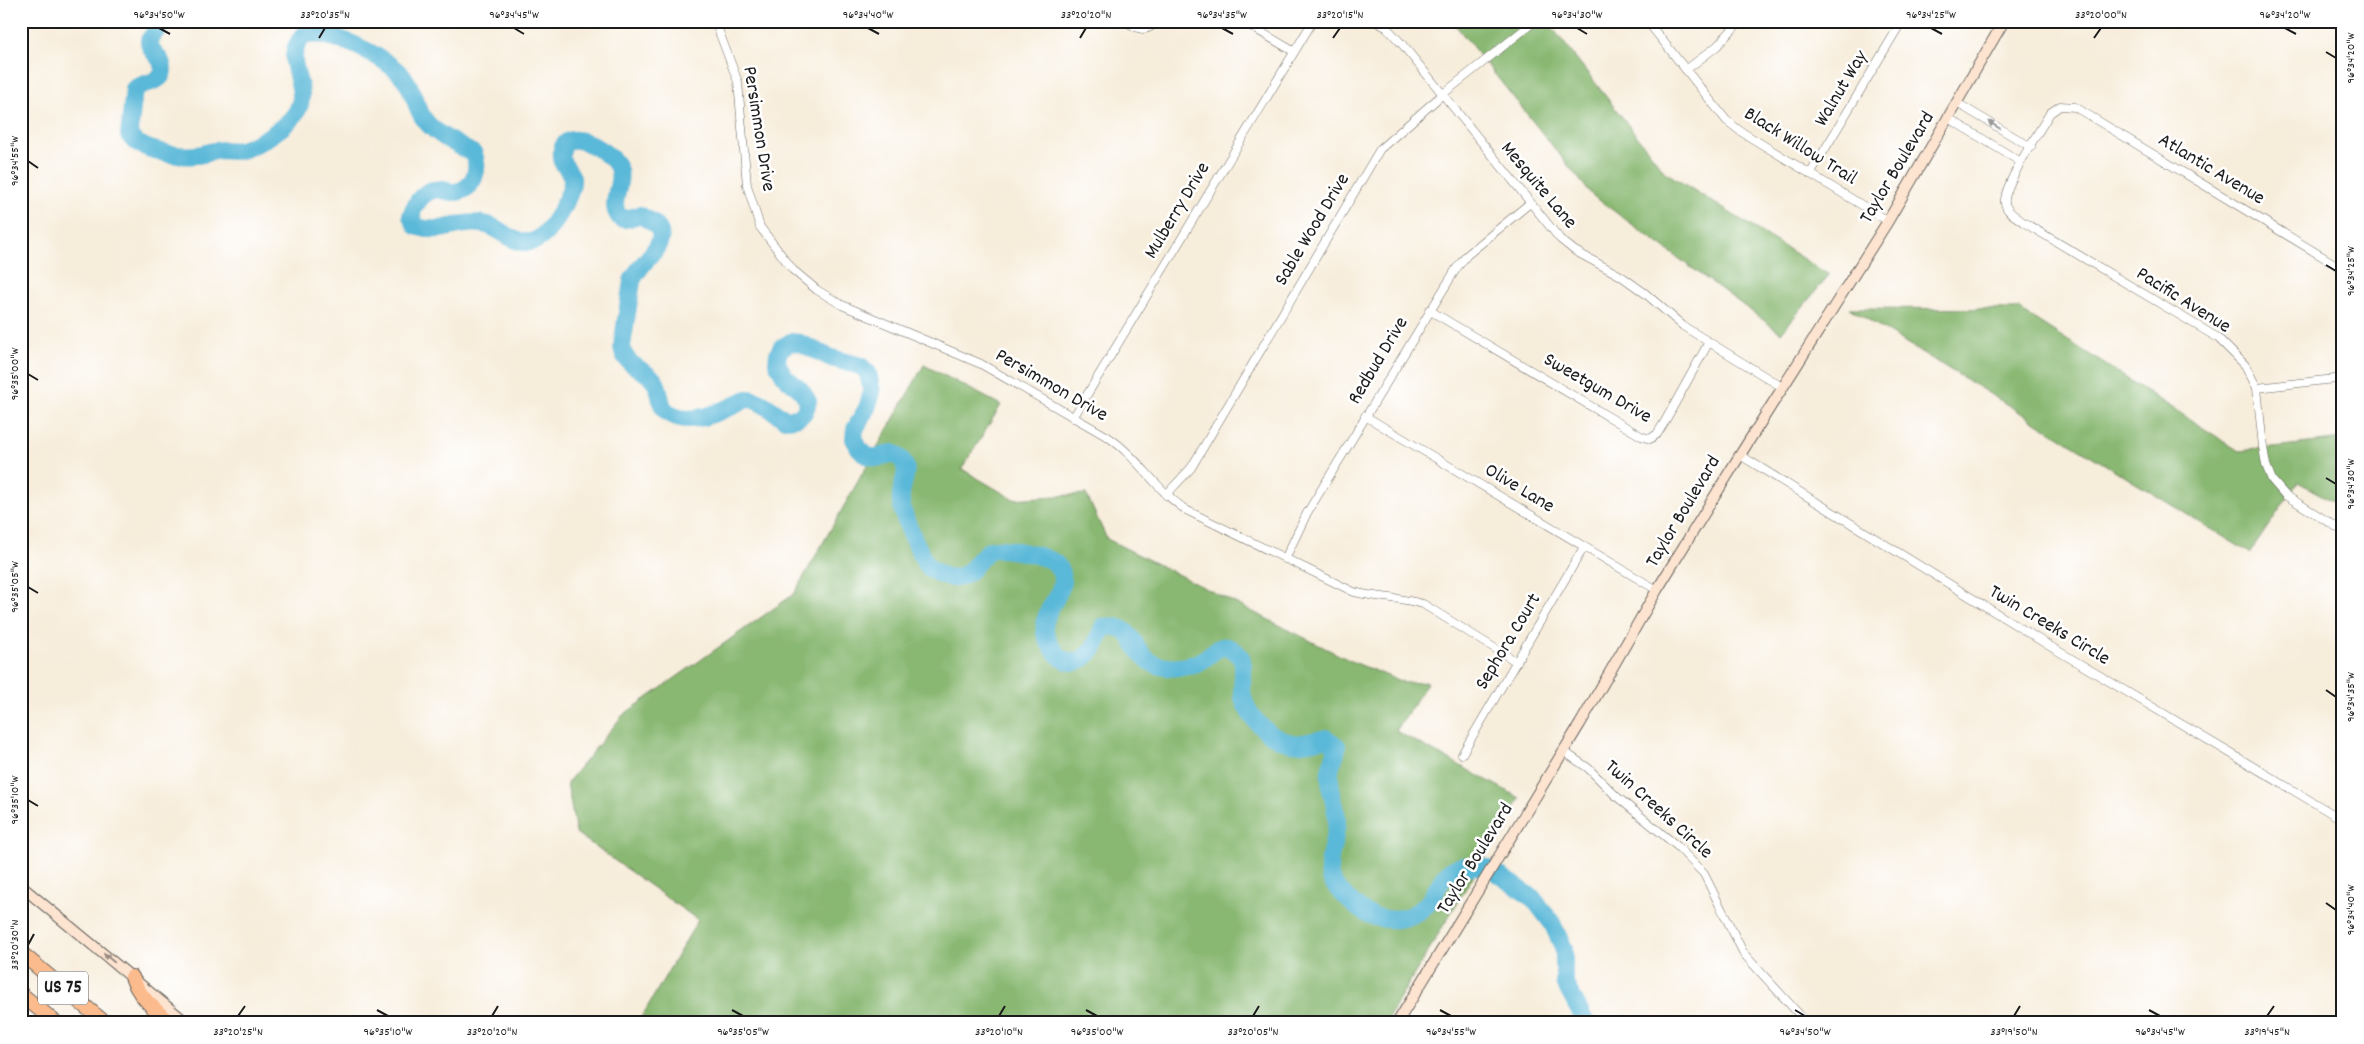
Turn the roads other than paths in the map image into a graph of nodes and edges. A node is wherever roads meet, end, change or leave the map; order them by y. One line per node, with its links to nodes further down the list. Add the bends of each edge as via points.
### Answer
1 (715, 21): 29 (street, Persimmon Drive, via 738,82 747,185 760,227 793,270 816,290 842,305 981,364)
2 (1125, 21): 3 (street, via 1139,30 1149,29)
3 (1157, 21)
4 (1242, 21): 12 (street)
5 (1313, 21): 12 (street, Mulberry Drive)
6 (1374, 21): 14 (street, Mesquite Lane, via 1386,27)
7 (1535, 21): 14 (street, Sable Wood Drive)
8 (1647, 21): 13 (street, Black Willow Trail)
9 (1740, 21): 13 (street, via 1717,46)
10 (1902, 21): 19 (street, Walnut Way)
11 (2004, 21): 15 (street, Taylor Boulevard)
12 (1293, 51): 29 (street, Mulberry Drive)
13 (1686, 70): 19 (street, Black Willow Trail, via 1726,120)
14 (1443, 94): 20 (street, Mesquite Lane); 31 (street, Sable Wood Drive, via 1380,149 1191,468)
15 (1957, 103): 16 (street, Taylor Boulevard); 17 (street, one-way to 15)
16 (1948, 118): 18 (street); 21 (street, Taylor Boulevard)
17 (2031, 147): 18 (street); 22 (street, Atlantic Avenue, via 2050,113 2060,106 2075,107)
18 (2022, 162): 27 (street, Pacific Avenue, via 2006,188 2008,210 2218,338 2244,365)
19 (1810, 174): 21 (street, Black Willow Trail)
20 (1530, 203): 23 (street, Redbud Drive, via 1467,255); 24 (street, Mesquite Lane, via 1560,239 1575,251 1646,294 1683,326)
21 (1888, 221): 26 (street, Taylor Boulevard)
22 (2343, 269)
23 (1430, 310): 24 (street, Sweetgum Drive, via 1640,436 1650,438 1664,423); 28 (street, Redbud Drive)
24 (1709, 342): 26 (street, Mesquite Lane)
25 (2343, 378): 27 (street)
26 (1782, 387): 30 (street, Taylor Boulevard)
27 (2257, 388): 32 (street, Pacific Avenue, via 2263,447 2272,480 2285,495)
28 (1365, 416): 33 (street, Olive Lane); 34 (street, Redbud Drive, via 1307,513)
29 (1073, 418): 31 (street, Persimmon Drive, via 1122,446)
30 (1740, 455): 35 (street, Taylor Boulevard); 39 (street, Twin Creeks Circle, via 2015,625)
31 (1166, 495): 34 (street, Persimmon Drive, via 1186,510)
32 (2343, 531)
33 (1584, 547): 35 (street, Olive Lane); 36 (street, Sephora Court)
34 (1286, 559): 36 (street, Persimmon Drive, via 1354,592 1423,604)
35 (1657, 590): 37 (street, Taylor Boulevard)
36 (1517, 662): 38 (street, Sephora Court)
37 (1563, 751): 48 (street, Taylor Boulevard); 49 (street, Twin Creeks Circle, via 1588,768 1704,874 1744,954)
38 (1462, 754)
39 (2343, 820)
40 (21, 886): 42 (street, one-way to 40)
41 (21, 953): 45 (highway, US 75)
42 (132, 977): 46 (highway, via 142,996); 47 (street)
43 (21, 994): 44 (highway, US 75)
44 (56, 1023)
45 (105, 1023)
46 (170, 1023)
47 (187, 1023)
48 (1397, 1023)
49 (1807, 1023)

